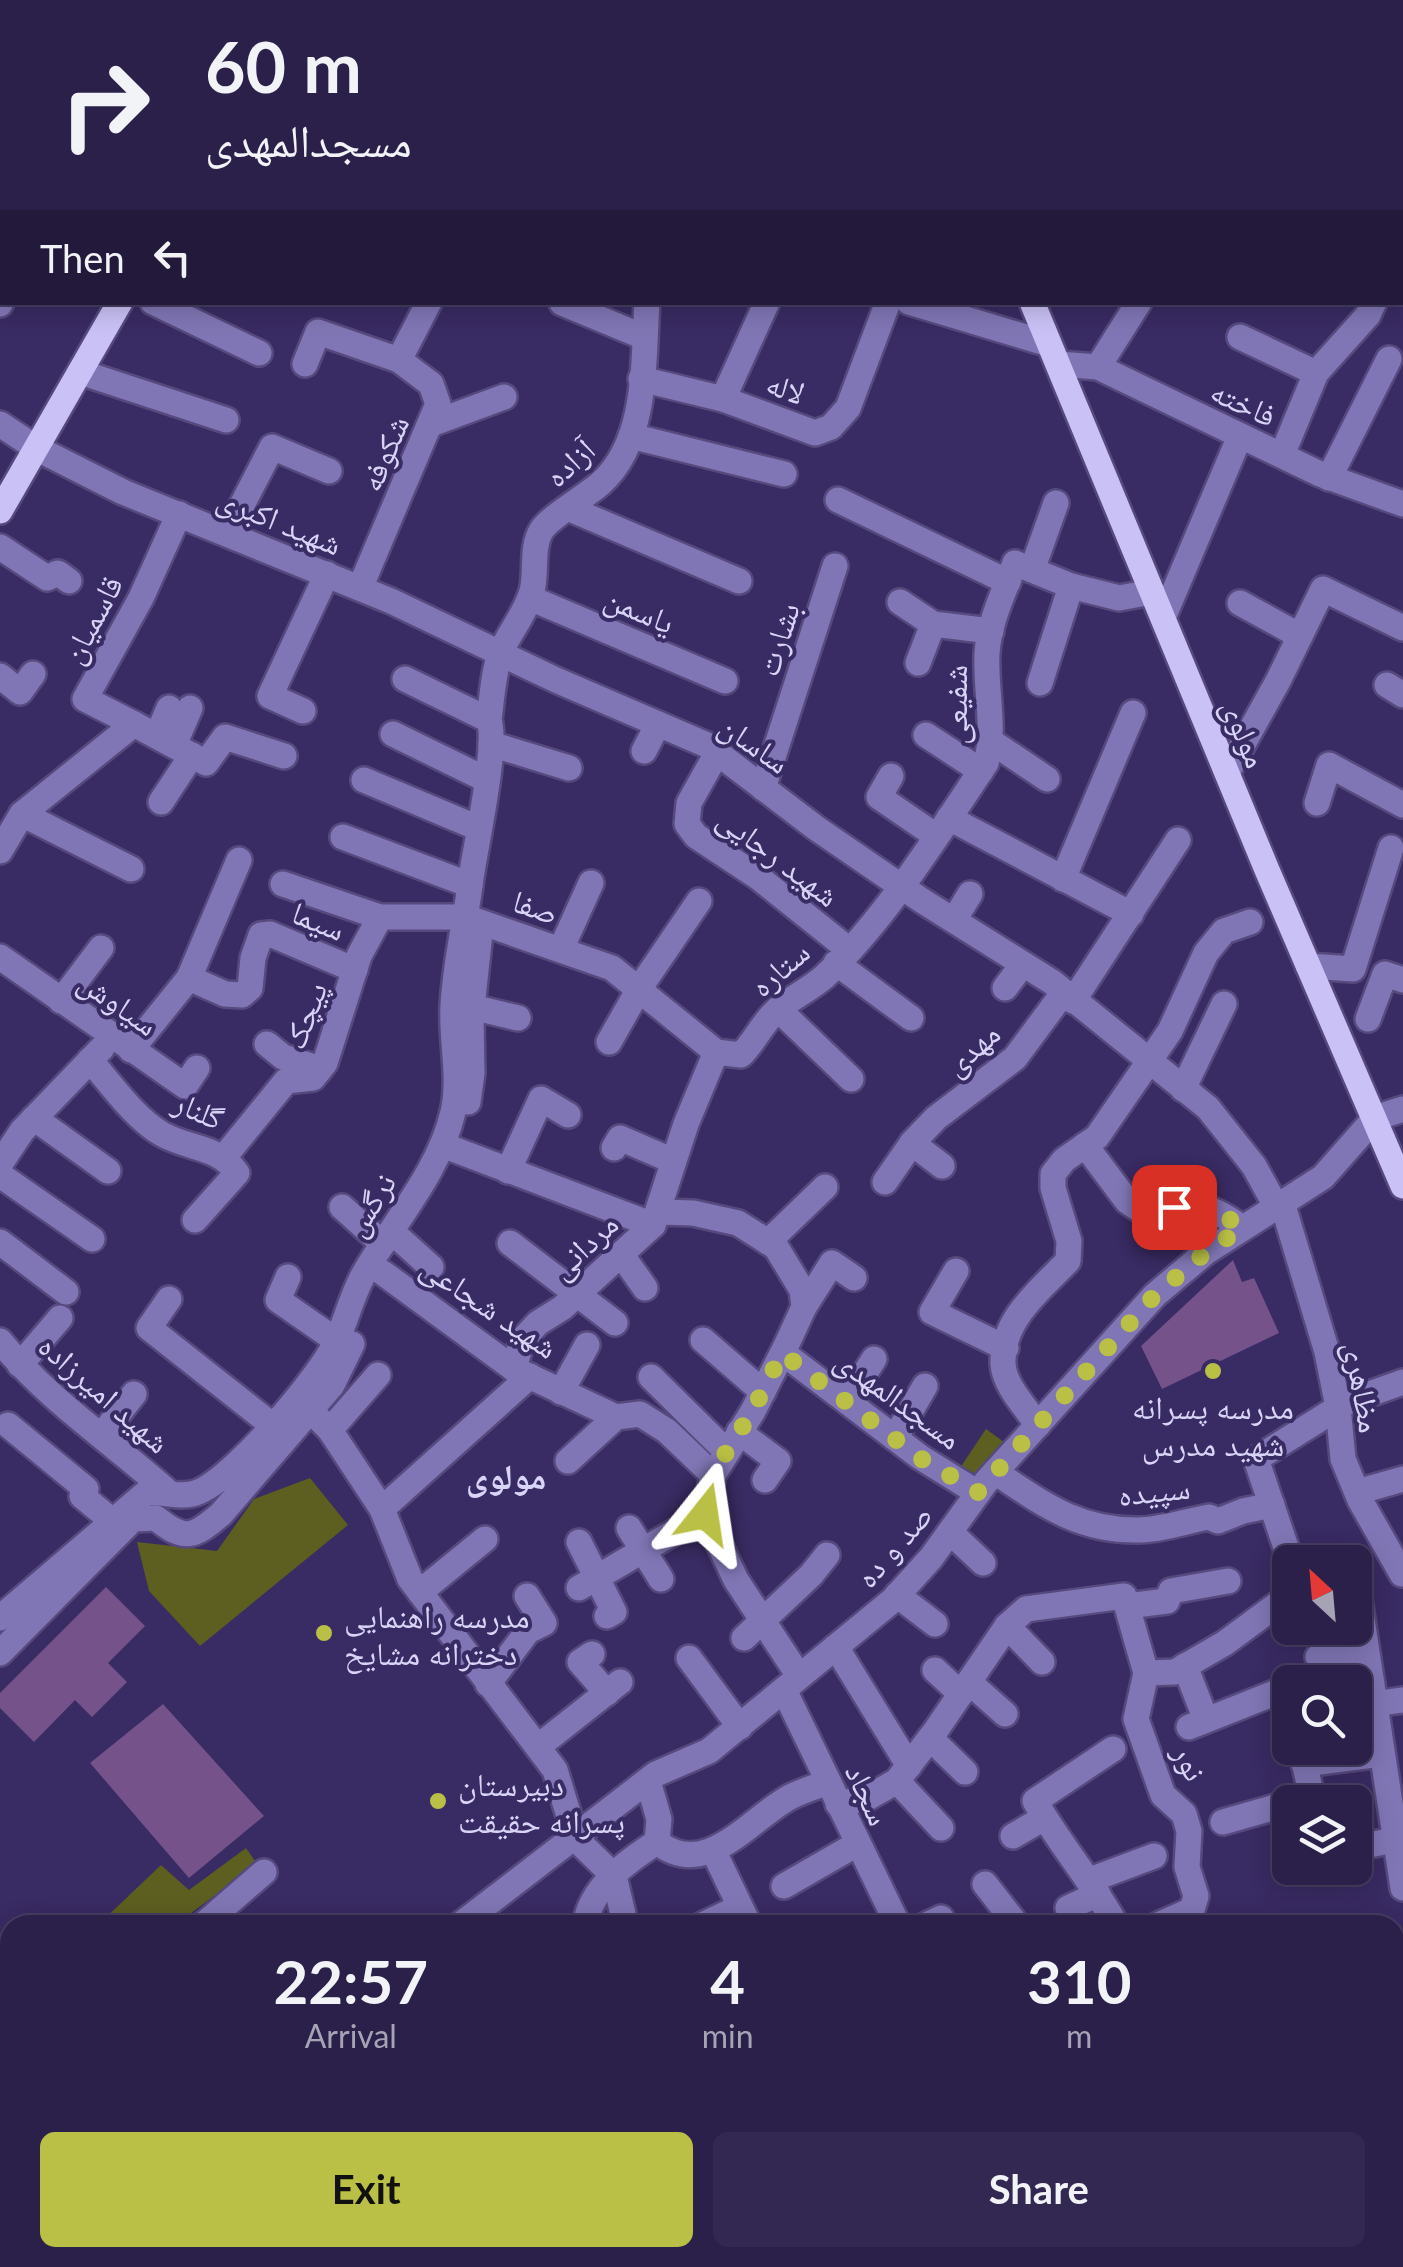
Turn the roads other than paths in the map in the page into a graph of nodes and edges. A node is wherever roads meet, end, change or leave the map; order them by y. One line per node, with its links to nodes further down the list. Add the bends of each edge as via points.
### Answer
1 (118, 305): 20 (main road)
2 (158, 305): 14 (street)
3 (427, 305): 17 (street)
4 (567, 305): 12 (street)
5 (646, 305): 12 (street, آزاده)
6 (766, 305): 24 (street)
7 (887, 305): 24 (street, لاله, via 848,408 831,427 815,433)
8 (917, 305): 15 (street)
9 (1033, 305): 15 (main road, مولوی)
10 (1137, 305): 19 (street)
11 (1363, 307): 21 (street)
12 (644, 337): 22 (street, آزاده)
13 (1240, 337): 21 (street)
14 (259, 353)
15 (1054, 354): 19 (street, فاخته); 50 (main road, مولوی)
16 (1389, 359): 34 (street)
17 (399, 360): 18 (street, via 318,332); 27 (street, شکوفه, via 431,384 438,404)
18 (305, 364)
19 (1098, 367): 29 (street, فاخته)
20 (80, 372): 25 (street); 30 (main road)
21 (1316, 373): 31 (street)
22 (642, 379): 24 (street, لاله); 28 (street, آزاده)
23 (504, 397): 27 (street)
24 (723, 400)
25 (226, 420)
26 (0, 424): 30 (street, شهید اکبری)
27 (430, 424): 49 (street, شکوفه)
28 (631, 436): 33 (street); 38 (street, آزاده, via 622,460)
29 (1240, 436): 31 (street, فاخته); 54 (street)
30 (36, 448): 39 (main road); 40 (street, شهید اکبری)
31 (1282, 456): 34 (street, فاخته)
32 (328, 471): 41 (street, via 272,447)
33 (784, 474)
34 (1329, 478): 36 (street, فاخته)
35 (838, 500): 44 (street)
36 (1402, 501)
37 (1056, 503): 44 (street, شفیعی)
38 (570, 509): 47 (street); 51 (street, آزاده, via 541,531)
39 (0, 511)
40 (179, 514): 41 (street, شهید اکبری); 69 (street, قاسمیان, via 85,699)
41 (227, 534): 45 (street, شهید اکبری)
42 (0, 547): 46 (street, via 47,578 58,573)
43 (835, 566): 86 (street, بشارت)
44 (1018, 572): 48 (street); 57 (street, شفیعی)
45 (327, 574): 49 (street, شهید اکبری); 67 (street, via 270,696)
46 (69, 581)
47 (738, 581)
48 (1071, 586): 50 (street, via 1119,598); 65 (street)
49 (360, 588): 59 (street, شهید اکبری)
50 (1152, 592): 54 (main road, مولوی)
51 (530, 598): 59 (street, آزاده); 64 (street, یاسمن)
52 (900, 602): 55 (street)
53 (1240, 603): 58 (street)
54 (1163, 618): 81 (main road, مولوی)
55 (933, 624): 57 (street); 60 (street)
56 (1403, 628): 58 (street, via 1323,589)
57 (991, 632): 74 (street, شفیعی)
58 (1300, 636): 81 (street)
59 (500, 654): 70 (street, ساسان, via 559,696 605,716); 71 (street, نرگس)
60 (918, 662)
61 (33, 674): 62 (street, via 20,692)
62 (0, 676)
63 (405, 679): 71 (street)
64 (725, 681)
65 (1040, 683)
66 (180, 708): 75 (street)
67 (303, 711)
68 (1133, 713): 99 (street)
69 (134, 724): 75 (street); 90 (street)
70 (658, 724): 76 (street); 77 (street, ساسان)
71 (490, 732): 79 (street); 84 (street, نرگس)
72 (393, 734): 84 (street)
73 (926, 735): 80 (street)
74 (992, 742): 80 (street, شفیعی); 85 (street)
75 (175, 746): 78 (street, via 206,762 225,737); 87 (street)
76 (644, 751)
77 (717, 753): 86 (street, ساسان); 113 (street, شهید رجایی, via 686,824 758,877)
78 (284, 756)
79 (570, 768)
80 (981, 771): 91 (street, شفیعی)
81 (1227, 773): 116 (main road, مولوی)
82 (891, 776): 91 (street, via 880,797)
83 (364, 780): 92 (street)
84 (487, 780): 92 (street, نرگس)
85 (1047, 780)
86 (763, 788): 103 (street, ساسان)
87 (162, 802)
88 (1316, 803): 89 (street, via 1330,765)
89 (1403, 806): 95 (street)
90 (22, 814): 96 (street); 98 (street)
91 (943, 827): 99 (street); 103 (street, شفیعی)
92 (478, 828): 102 (street, نرگس)
93 (343, 837): 102 (street)
94 (1178, 840): 106 (street, مهدی)
95 (1397, 850): 116 (street, via 1353,969)
96 (0, 851)
97 (239, 860): 118 (street)
98 (130, 869)
99 (1063, 879): 106 (street)
100 (592, 883): 112 (street)
101 (284, 884): 107 (street, صفا)
102 (470, 885): 108 (street, نرگس)
103 (901, 886): 109 (street, ساسان); 113 (street, ستاره)
104 (970, 894): 109 (street)
105 (699, 901): 121 (street)
106 (1131, 914): 122 (street, مهدی)
107 (380, 917): 108 (street, صفا); 117 (street, پیچک)
108 (474, 920): 112 (street, صفا); 125 (street, نرگس); 166 (street, نرگس, via 453,1000 453,1110)
109 (954, 920): 115 (street, ساسان)
110 (1250, 922): 135 (street, via 1224,931 1206,953)
111 (102, 948): 123 (street)
112 (561, 949): 121 (street, صفا, via 612,968)
113 (842, 956): 126 (street, ستاره); 128 (street)
114 (0, 958): 123 (street, سیاوش)
115 (1023, 964): 120 (street); 122 (street, ساسان)
116 (1308, 966): 143 (main road, مولوی)
117 (356, 970): 118 (street, سیما, via 270,934 261,935 250,988 242,995); 137 (street, پیچک)
118 (189, 978): 131 (street)
119 (1403, 980): 129 (street, via 1385,974)
120 (1006, 988)
121 (639, 989): 130 (street); 133 (street, صفا)
122 (1068, 996): 135 (street, ساسان); 145 (street, مهدی, via 1015,1058)
123 (61, 1001): 131 (street, سیاوش)
124 (1224, 1004): 139 (street)
125 (472, 1007): 127 (street); 148 (street, نرگس, via 470,1095)
126 (778, 1009): 133 (street, ستاره); 138 (street)
127 (518, 1018)
128 (911, 1018)
129 (1368, 1019)
130 (609, 1042)
131 (122, 1044): 134 (street); 136 (street, سیاوش, via 185,1086)
132 (266, 1044): 137 (street)
133 (728, 1053): 151 (street, ستاره)
134 (90, 1060): 142 (street); 150 (street, گلنار, via 158,1132)
135 (1148, 1062): 139 (street, ساسان); 146 (street, via 1097,1137)
136 (197, 1068)
137 (320, 1069): 150 (street, پیچک, via 313,1078 286,1081)
138 (851, 1079)
139 (1182, 1089): 159 (street, ساسان, via 1208,1108)
140 (1403, 1109): 143 (street)
141 (568, 1115): 154 (street, via 542,1100)
142 (34, 1118): 149 (street); 153 (street)
143 (1375, 1118): 157 (main road, مولوی); 159 (street, صد و ده, via 1324,1177)
144 (0, 1119): 149 (street)
145 (912, 1143): 152 (street); 156 (street, مهدی)
146 (1084, 1145): 163 (street, via 1126,1202 1125,1210 1200,1206); 184 (street, via 1053,1174 1070,1241 1068,1262 1024,1304)
147 (614, 1148): 151 (street, via 620,1138)
148 (453, 1149): 154 (street); 166 (street, نرگس, via 439,1183)
149 (7, 1153)
150 (226, 1156): 162 (street, گلنار, via 237,1173)
151 (673, 1161): 161 (street, ستاره)
152 (942, 1166)
153 (108, 1171)
154 (508, 1171): 161 (street)
155 (0, 1175): 164 (street)
156 (886, 1182)
157 (1403, 1186)
158 (825, 1187): 167 (street)
159 (1279, 1204): 163 (street, صد و ده); 197 (street, مظاهری)
160 (342, 1207): 166 (street)
161 (656, 1218): 167 (street, via 692,1214 738,1224); 169 (street, مردانی)
162 (195, 1220)
163 (1242, 1228): 200 (street, صد و ده, via 1155,1295)
164 (92, 1239)
165 (0, 1242): 187 (street, via 63,1305)
166 (392, 1242): 170 (street); 172 (street, نرگس); 182 (street, نرگس, via 363,1274)
167 (768, 1242): 178 (street, via 802,1290)
168 (510, 1244): 176 (street)
169 (621, 1254): 175 (street); 176 (street, مردانی)
170 (430, 1268)
171 (956, 1270): 184 (street, via 932,1312)
172 (383, 1272): 188 (street, شهید شجاعی); 198 (street, نرگس, via 332,1385)
173 (288, 1277): 182 (street, via 278,1300)
174 (854, 1278): 178 (street, via 832,1264)
175 (645, 1288)
176 (577, 1294): 179 (street); 188 (street, مردانی, via 522,1340)
177 (169, 1299): 202 (street, via 150,1328)
178 (804, 1307): 185 (street)
179 (614, 1323)
180 (704, 1340): 194 (street)
181 (0, 1341): 187 (street, شهید امیرزاده)
182 (337, 1341): 202 (street, نرگس)
183 (587, 1345): 193 (street)
184 (1006, 1348): 200 (street, via 1003,1366)
185 (782, 1353): 194 (street); 196 (street, مسجدالمهدی)
186 (874, 1359): 196 (street)
187 (20, 1365): 204 (street, شهید امیرزاده)
188 (522, 1372): 193 (street, شهید شجاعی); 216 (street, مردانی)
189 (378, 1375): 203 (street)
190 (651, 1377): 206 (street)
191 (1403, 1382): 197 (street)
192 (925, 1386): 205 (street)
193 (560, 1392): 199 (street, شهید شجاعی)
194 (762, 1392): 206 (street)
195 (134, 1394): 204 (street)
196 (847, 1402): 205 (street, مسجدالمهدی)
197 (1338, 1407): 214 (street, مظاهری, via 1343,1459); 215 (street, via 1256,1458)
198 (310, 1410): 203 (street); 245 (street, نرگس, via 201,1531 188,1535 156,1518 132,1519)
199 (616, 1417): 207 (street); 209 (street, شهید شجاعی, via 640,1414)
200 (1038, 1424): 208 (street, صد و ده)
201 (8, 1425): 218 (street, via 86,1489 82,1496)
202 (272, 1425): 212 (street, نرگس, via 200,1492)
203 (330, 1430): 216 (street)
204 (101, 1436): 212 (street, شهید امیرزاده)
205 (895, 1438): 213 (street, مسجدالمهدی)
206 (733, 1442): 209 (street); 211 (street, via 778,1461)
207 (568, 1460)
208 (995, 1472): 213 (street, صد و ده); 215 (street, سپیده, via 1086,1526 1141,1530 1209,1517 1218,1521)
209 (712, 1475): 217 (street)
210 (1403, 1479): 214 (street)
211 (765, 1480)
212 (168, 1492): 218 (street, نرگس, via 146,1493)
213 (978, 1492): 220 (street, صد و ده)
214 (1357, 1492): 227 (street, مظاهری)
215 (1272, 1505): 223 (street)
216 (382, 1509): 232 (street)
217 (705, 1514): 224 (street); 241 (street, سجاد)
218 (111, 1520): 238 (street, نرگس)
219 (629, 1528): 224 (street)
220 (950, 1532): 226 (street); 233 (street, صد و ده)
221 (485, 1539): 232 (street)
222 (580, 1542): 231 (street)
223 (1285, 1545)
224 (643, 1550): 229 (street); 231 (street)
225 (827, 1555): 241 (street)
226 (984, 1563)
227 (1402, 1574): 228 (street)
228 (1372, 1578)
229 (660, 1579)
230 (1228, 1581): 235 (street, via 1171,1591 1167,1601)
231 (589, 1583): 237 (street, via 614,1612)
232 (420, 1592): 255 (street)
233 (897, 1595): 239 (street); 243 (street, صد و ده)
234 (527, 1596): 255 (street, via 544,1623 528,1631)
235 (1125, 1601): 240 (street, via 1026,1608); 253 (street, نور)
236 (1272, 1607): 251 (street)
237 (607, 1616)
238 (0, 1618)
239 (936, 1624)
240 (1007, 1626): 249 (street); 256 (street)
241 (752, 1629): 254 (street, سجاد)
242 (1364, 1645): 244 (street)
243 (836, 1646): 254 (street, صد و ده); 268 (street, via 890,1714)
244 (1365, 1649): 247 (street); 250 (street)
245 (0, 1652)
246 (592, 1654): 263 (street, via 580,1662 613,1687)
247 (1318, 1657)
248 (688, 1658): 261 (street)
249 (1042, 1662)
250 (1367, 1665)
251 (1185, 1666): 253 (street); 257 (street, via 1198,1724)
252 (936, 1670): 256 (street)
253 (1146, 1674): 298 (street, نور, via 1136,1719 1163,1795 1184,1814)
254 (791, 1683): 261 (street, صد و ده); 270 (street, سجاد)
255 (488, 1684): 263 (street)
256 (965, 1688): 260 (street); 262 (street)
257 (1272, 1694)
258 (1403, 1700): 259 (street)
259 (1372, 1704): 266 (street)
260 (1005, 1714)
261 (740, 1727): 269 (street, صد و ده)
262 (930, 1738): 267 (street); 268 (street)
263 (539, 1746): 276 (street, via 556,1770)
264 (1113, 1749): 272 (street)
265 (1372, 1754): 266 (street)
266 (1380, 1754): 277 (street)
267 (965, 1772)
268 (903, 1773): 270 (street, via 867,1798); 274 (street)
269 (648, 1781): 276 (street, صد و ده); 278 (street, via 659,1819)
270 (833, 1793): 279 (street, سجاد); 281 (street, via 790,1797)
271 (1272, 1808): 273 (street)
272 (1040, 1810): 275 (street); 287 (street)
273 (1223, 1822)
274 (941, 1828)
275 (1013, 1836)
276 (576, 1839): 284 (street); 292 (street, صد و ده)
277 (1400, 1839): 280 (street); 288 (street)
278 (657, 1842): 281 (street, via 672,1854); 284 (street)
279 (857, 1844): 286 (street); 295 (street, سجاد)
280 (1372, 1845)
281 (712, 1850): 294 (street)
282 (1154, 1856): 287 (street)
283 (264, 1872): 291 (street)
284 (614, 1876): 290 (street); 293 (street, via 594,1896)
285 (985, 1884): 296 (street)
286 (784, 1886)
287 (1094, 1887): 289 (street); 297 (street)
288 (1403, 1888)
289 (1068, 1908)
290 (624, 1914)
291 (215, 1915)
292 (473, 1915)
293 (588, 1915)
294 (744, 1915)
295 (893, 1915)
296 (1009, 1915)
297 (1110, 1915)
298 (1196, 1915)

